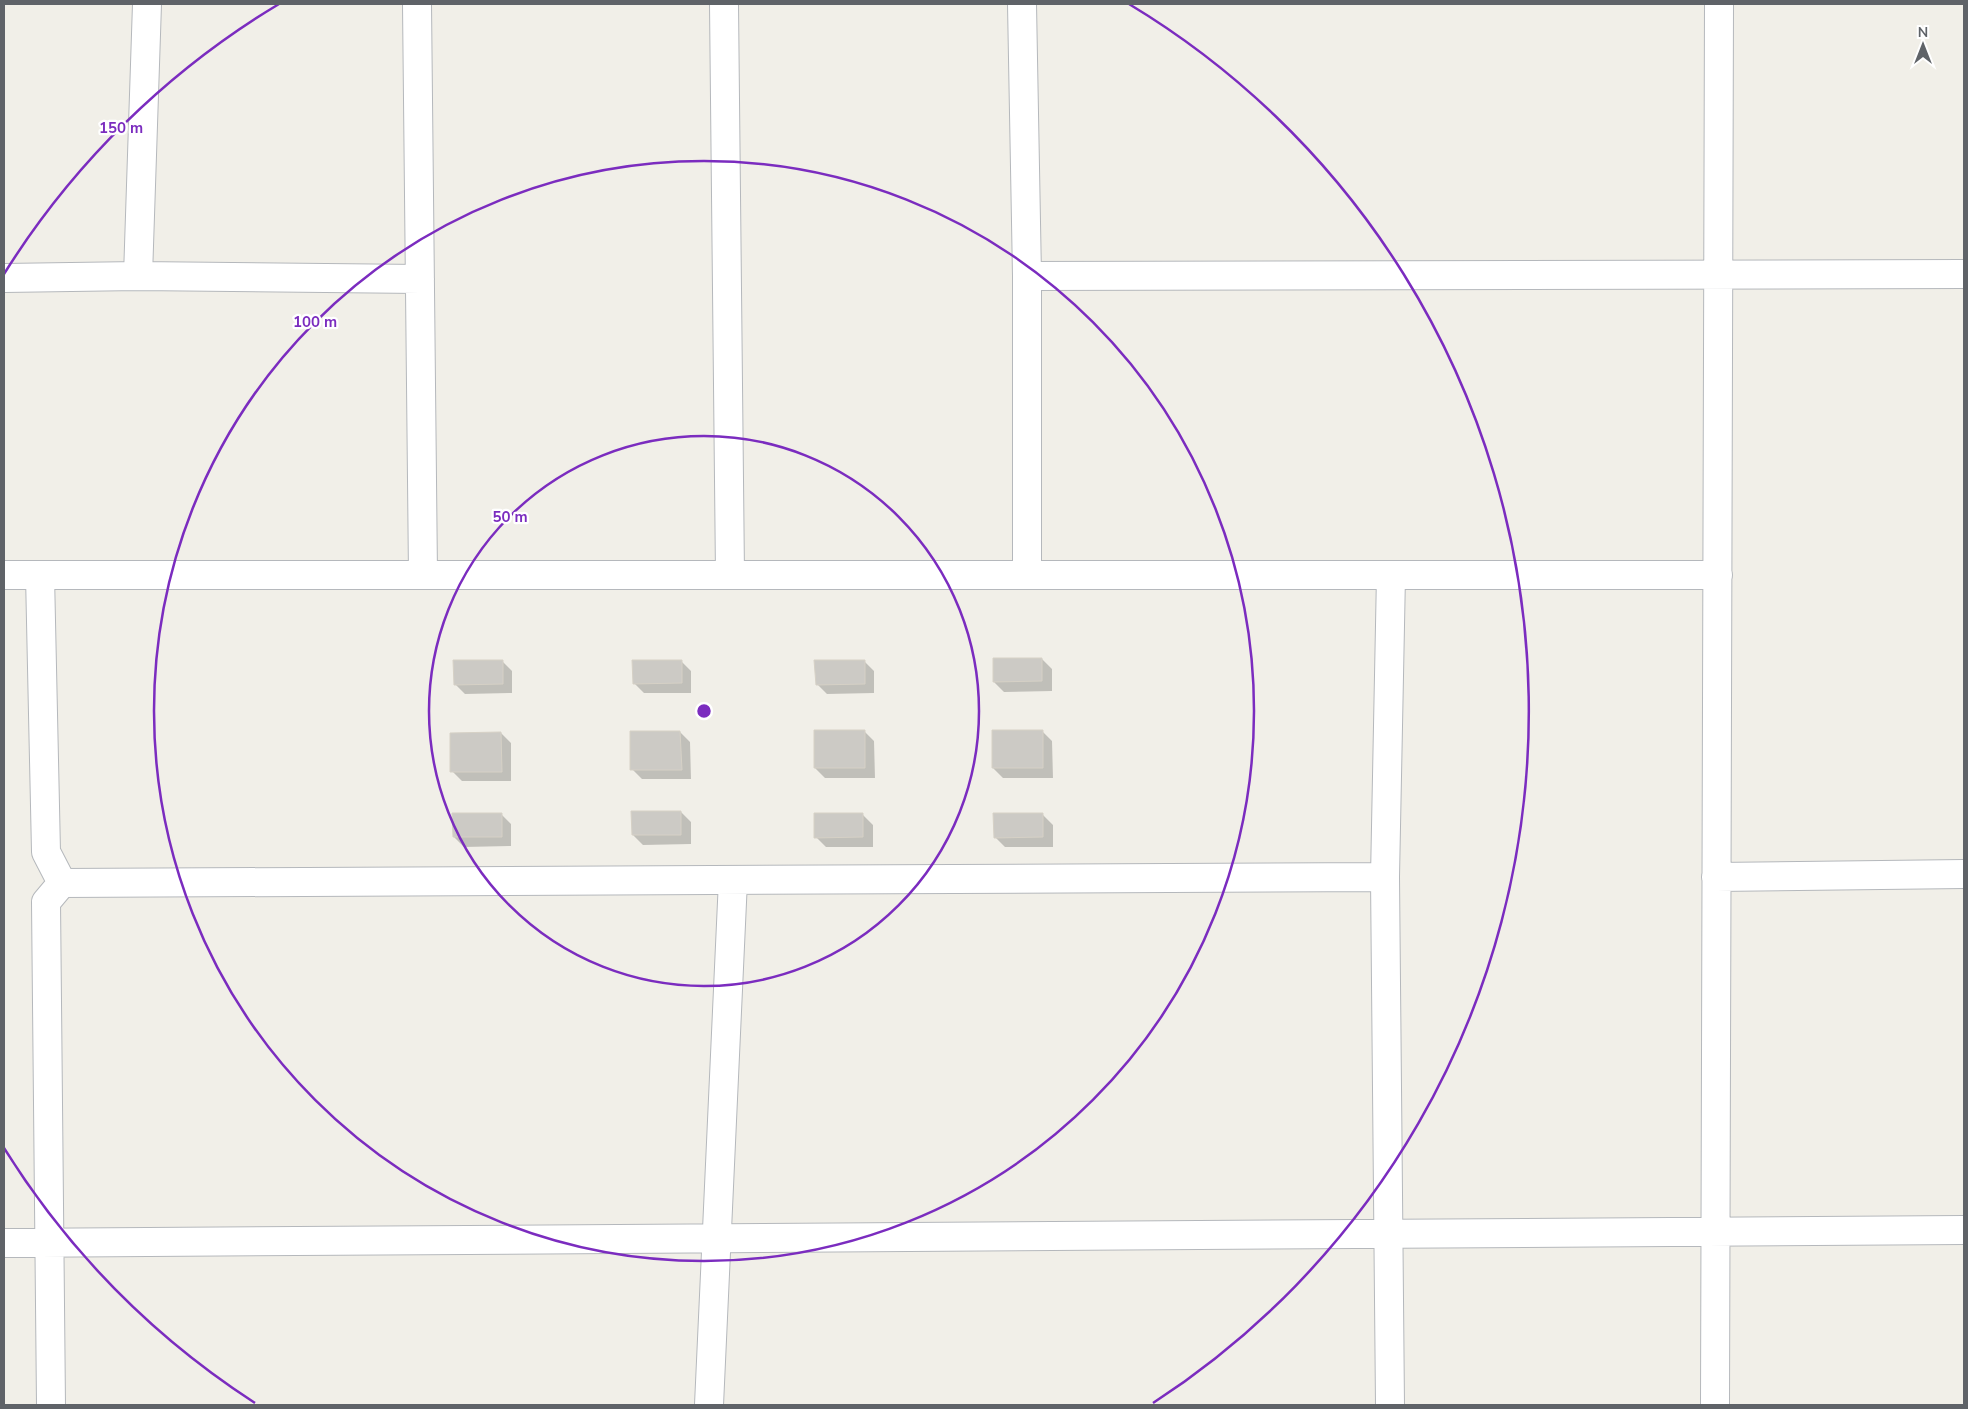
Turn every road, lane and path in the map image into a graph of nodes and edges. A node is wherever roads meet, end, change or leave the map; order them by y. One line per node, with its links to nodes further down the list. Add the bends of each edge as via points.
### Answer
1 (147, 4): 8 (street)
2 (417, 4): 11 (street)
3 (724, 4): 15 (street)
4 (1022, 4): 9 (street)
5 (1719, 4): 7 (street)
6 (1964, 274): 7 (street)
7 (1718, 275): 9 (street); 18 (street)
8 (138, 276): 10 (street); 11 (street)
9 (1027, 276): 16 (street)
10 (4, 278)
11 (420, 279): 14 (street)
12 (4, 575): 13 (street)
13 (40, 575): 14 (street); 23 (street, via 46,852)
14 (423, 575): 15 (street)
15 (730, 575): 16 (street)
16 (1027, 575): 17 (street)
17 (1391, 575): 18 (street); 20 (street)
18 (1718, 575): 21 (street)
19 (1964, 874): 21 (street)
20 (1385, 877): 22 (street); 26 (street)
21 (1716, 877): 25 (street)
22 (733, 880): 23 (street); 27 (street)
23 (62, 883): 28 (street, via 46,902)
24 (1964, 1230): 25 (street)
25 (1716, 1231): 26 (street); 33 (street)
26 (1388, 1233): 27 (street); 32 (street)
27 (716, 1238): 28 (street); 31 (street)
28 (49, 1242): 29 (street); 30 (street)
29 (4, 1243)
30 (51, 1405)
31 (709, 1405)
32 (1390, 1405)
33 (1715, 1405)

